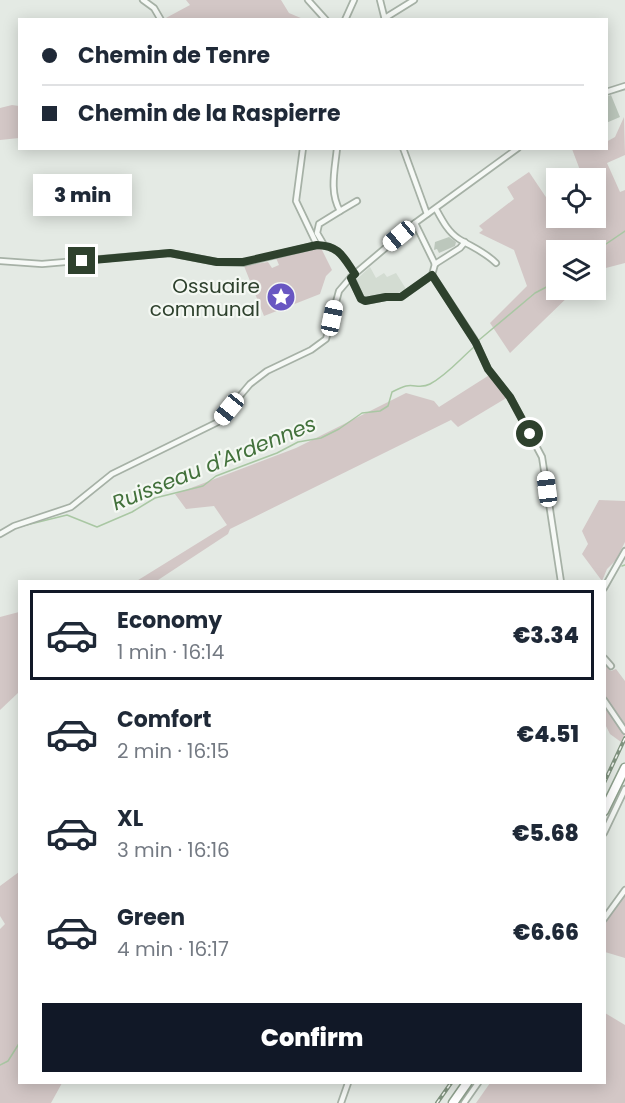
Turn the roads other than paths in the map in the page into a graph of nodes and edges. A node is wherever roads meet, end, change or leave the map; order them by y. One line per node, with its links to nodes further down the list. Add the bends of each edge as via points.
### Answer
1 (143, 0): 6 (street)
2 (308, 0): 7 (street)
3 (354, 0): 8 (street)
4 (380, 0): 9 (street)
5 (414, 0): 10 (street)
6 (160, 18)
7 (324, 18)
8 (346, 18)
9 (385, 18)
10 (387, 18)
11 (625, 87): 12 (street)
12 (608, 91)
13 (303, 150): 23 (street, via 296,201)
14 (337, 150): 19 (street, via 333,186)
15 (404, 150): 20 (street)
16 (515, 150): 18 (street)
17 (357, 201): 19 (street)
18 (436, 209): 20 (street); 22 (street, via 447,228)
19 (340, 211): 24 (street, via 319,224 317,233)
20 (427, 214): 21 (street)
21 (415, 223): 27 (street); 29 (street)
22 (465, 242): 26 (street); 27 (street)
23 (317, 245): 24 (street); 25 (street, via 243,262 217,262 170,253 42,264)
24 (324, 245): 29 (street, via 335,247)
25 (0, 261)
26 (496, 263)
27 (435, 264): 28 (street)
28 (432, 275): 29 (street, via 401,297 365,301); 32 (street, via 488,369 510,397 542,457)
29 (353, 276): 30 (street, via 339,291 326,339 250,384 218,422 112,474 71,507)
30 (0, 534)
31 (625, 551): 33 (street)
32 (561, 580)
33 (606, 584)
34 (606, 660): 35 (street)
35 (611, 666)
36 (606, 703): 37 (street)
37 (625, 731)
38 (625, 768): 40 (highway)
39 (625, 789): 41 (street)
40 (606, 807)
41 (606, 829)
42 (625, 890): 43 (street)
43 (606, 916)
44 (348, 1084): 47 (street)
45 (466, 1084): 48 (highway)
46 (477, 1084): 49 (street)
47 (341, 1103)
48 (453, 1103)
49 (464, 1103)

